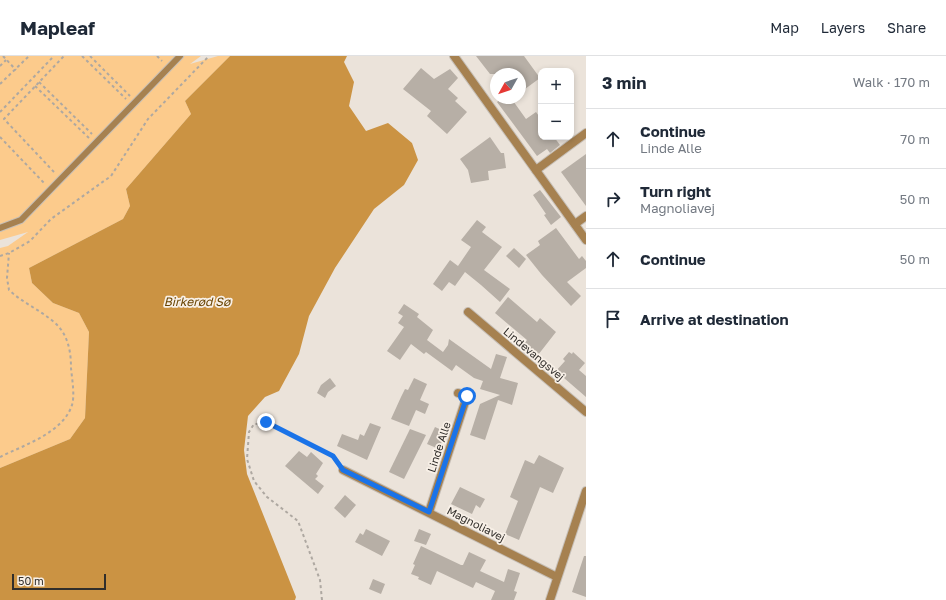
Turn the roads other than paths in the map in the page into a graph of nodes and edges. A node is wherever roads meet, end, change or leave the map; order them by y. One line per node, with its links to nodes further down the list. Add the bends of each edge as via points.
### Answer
1 (180, 56): 7 (lane, via 21,220)
2 (454, 56): 4 (street)
3 (586, 133): 4 (street)
4 (536, 170): 6 (street)
5 (586, 216): 6 (street)
6 (575, 224): 8 (street)
7 (0, 228)
8 (586, 240)
9 (468, 312): 11 (street, Lindevangsvej)
10 (458, 393): 14 (street, Linde Alle, via 467,396)
11 (586, 412)
12 (343, 470): 14 (street, Magnoliavej)
13 (586, 491): 15 (street)
14 (429, 512): 15 (street, Magnoliavej)
15 (557, 576): 16 (street)
16 (550, 600)

